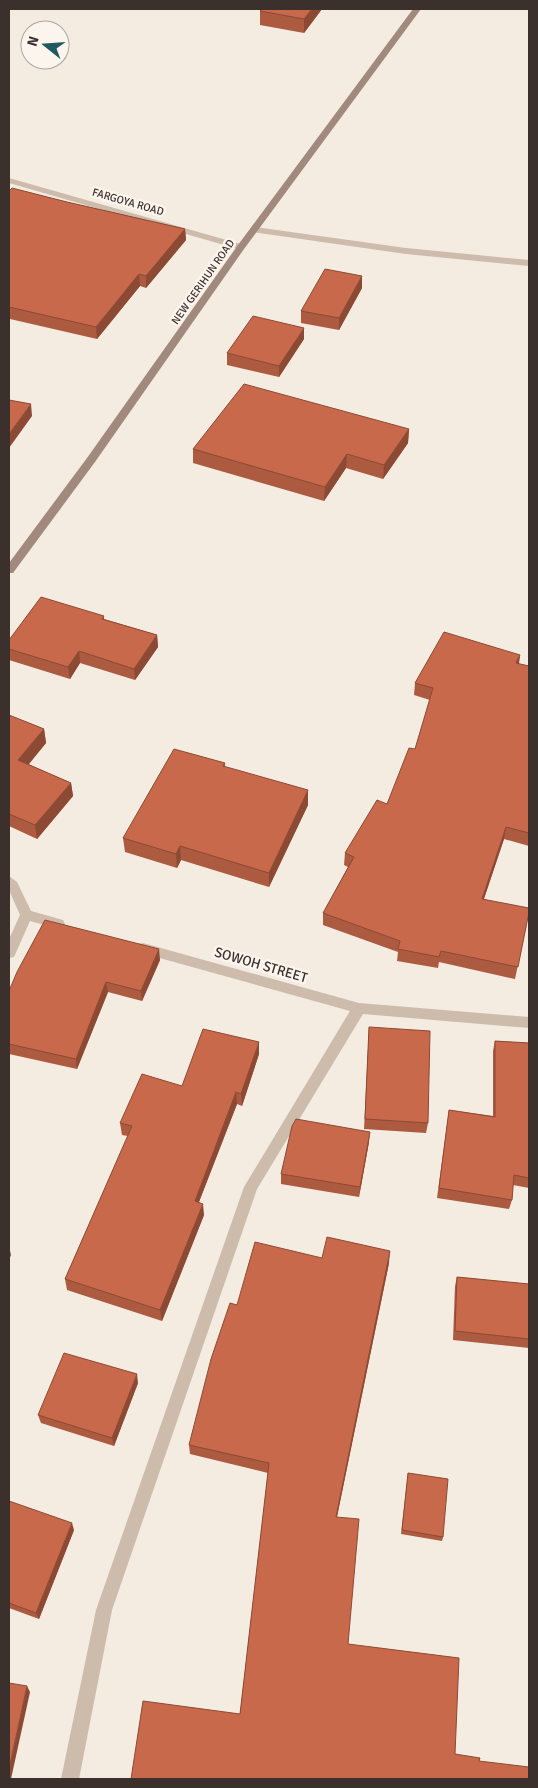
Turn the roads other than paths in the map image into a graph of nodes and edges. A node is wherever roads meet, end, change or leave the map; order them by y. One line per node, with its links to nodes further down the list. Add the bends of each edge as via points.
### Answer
1 (417, 9): 3 (street, NEW GERIHUN ROAD)
2 (9, 180): 4 (street, FARGOYA ROAD)
3 (255, 230): 4 (street, NEW GERIHUN ROAD); 5 (street, via 406,251)
4 (241, 246): 6 (street, NEW GERIHUN ROAD, via 92,460)
5 (529, 263)
6 (9, 570)
7 (9, 882): 8 (street)
8 (26, 915): 9 (street); 11 (street)
9 (74, 928)
10 (131, 944): 12 (street, SOWOH STREET)
11 (9, 954)
12 (359, 1008): 13 (street, SOWOH STREET); 14 (street, via 251,1187 104,1610)
13 (529, 1023)
14 (70, 1779)

